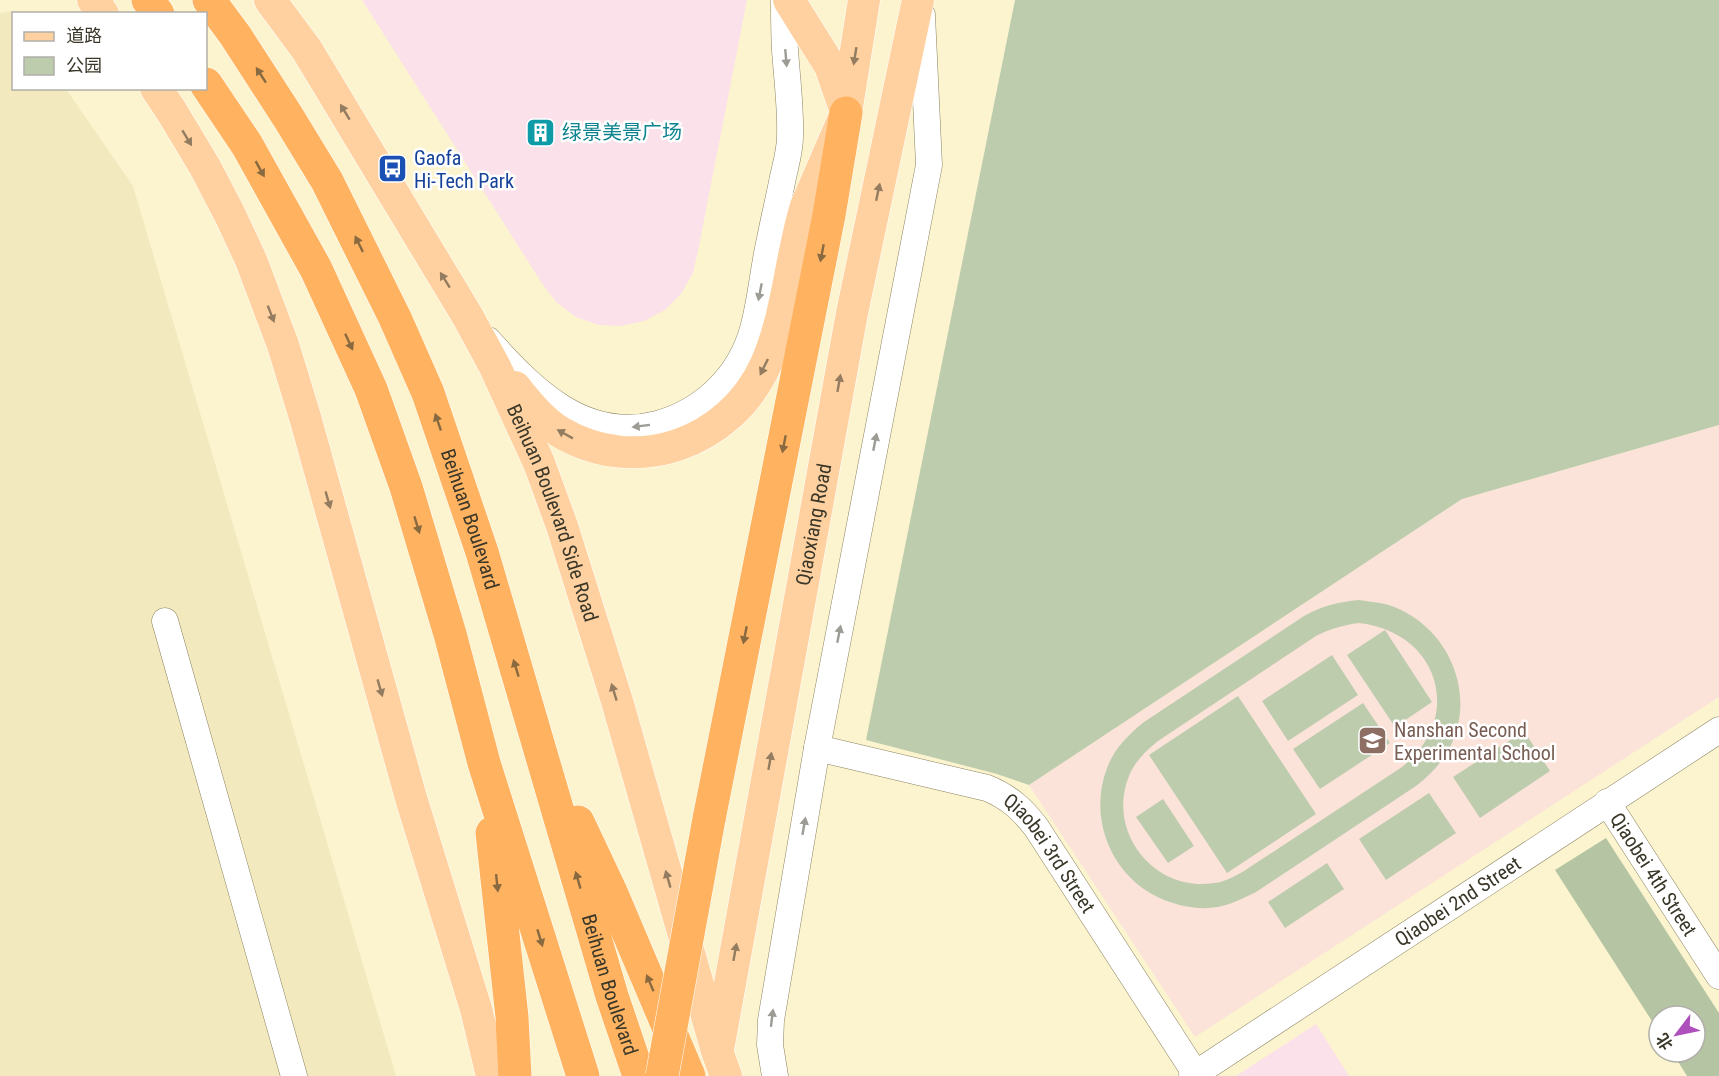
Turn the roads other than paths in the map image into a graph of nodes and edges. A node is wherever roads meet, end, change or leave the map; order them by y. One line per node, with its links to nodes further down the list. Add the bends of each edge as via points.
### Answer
1 (209, 0): 11 (highway, Beihuan Boulevard, one-way to 1, via 482,552 428,393 405,339 327,181)
2 (270, 0): 9 (main road, Beihuan Boulevard Side Road, one-way to 2, via 307,50)
3 (786, 0): 8 (main road, via 830,66); 9 (street, one-way to 9, via 789,153 753,329 734,372 719,389 668,421 621,428 596,423 548,399)
4 (864, 0): 8 (main road, one-way to 8)
5 (919, 0): 13 (street, one-way to 5, via 929,165); 17 (main road, Qiaoxiang Road, one-way to 5, via 852,314)
6 (207, 85): 14 (highway, one-way to 14, via 247,145 316,269 371,389 409,498)
7 (157, 90): 20 (main road, one-way to 20, via 230,215 283,345 411,798 476,1009)
8 (846, 113): 9 (main road, one-way to 9, via 804,213 783,312 766,365 737,408 693,440 665,450 636,453 584,444 559,431 541,417 508,378); 24 (highway, one-way to 24, bridge)
9 (468, 317): 17 (main road, Beihuan Boulevard Side Road, one-way to 9, via 562,526 517,413)
10 (165, 621): 19 (street)
11 (533, 724): 23 (highway, Beihuan Boulevard, one-way to 11); 25 (highway, one-way to 11, via 611,892)
12 (1719, 730): 15 (street, Qiaobei 2nd Street)
13 (817, 748): 18 (street, Qiaobei 3rd Street, via 987,788 1013,801 1036,827); 26 (street, one-way to 13, via 771,1020)
14 (484, 763): 21 (highway, one-way to 21); 22 (highway, one-way to 22)
15 (1607, 802): 16 (street, Qiaobei 4th Street); 18 (street, Qiaobei 2nd Street)
16 (1719, 976)
17 (722, 1064)
18 (1194, 1074)
19 (294, 1076)
20 (492, 1076)
21 (515, 1076)
22 (583, 1076)
23 (639, 1076)
24 (662, 1076)
25 (689, 1076)
26 (775, 1076)

